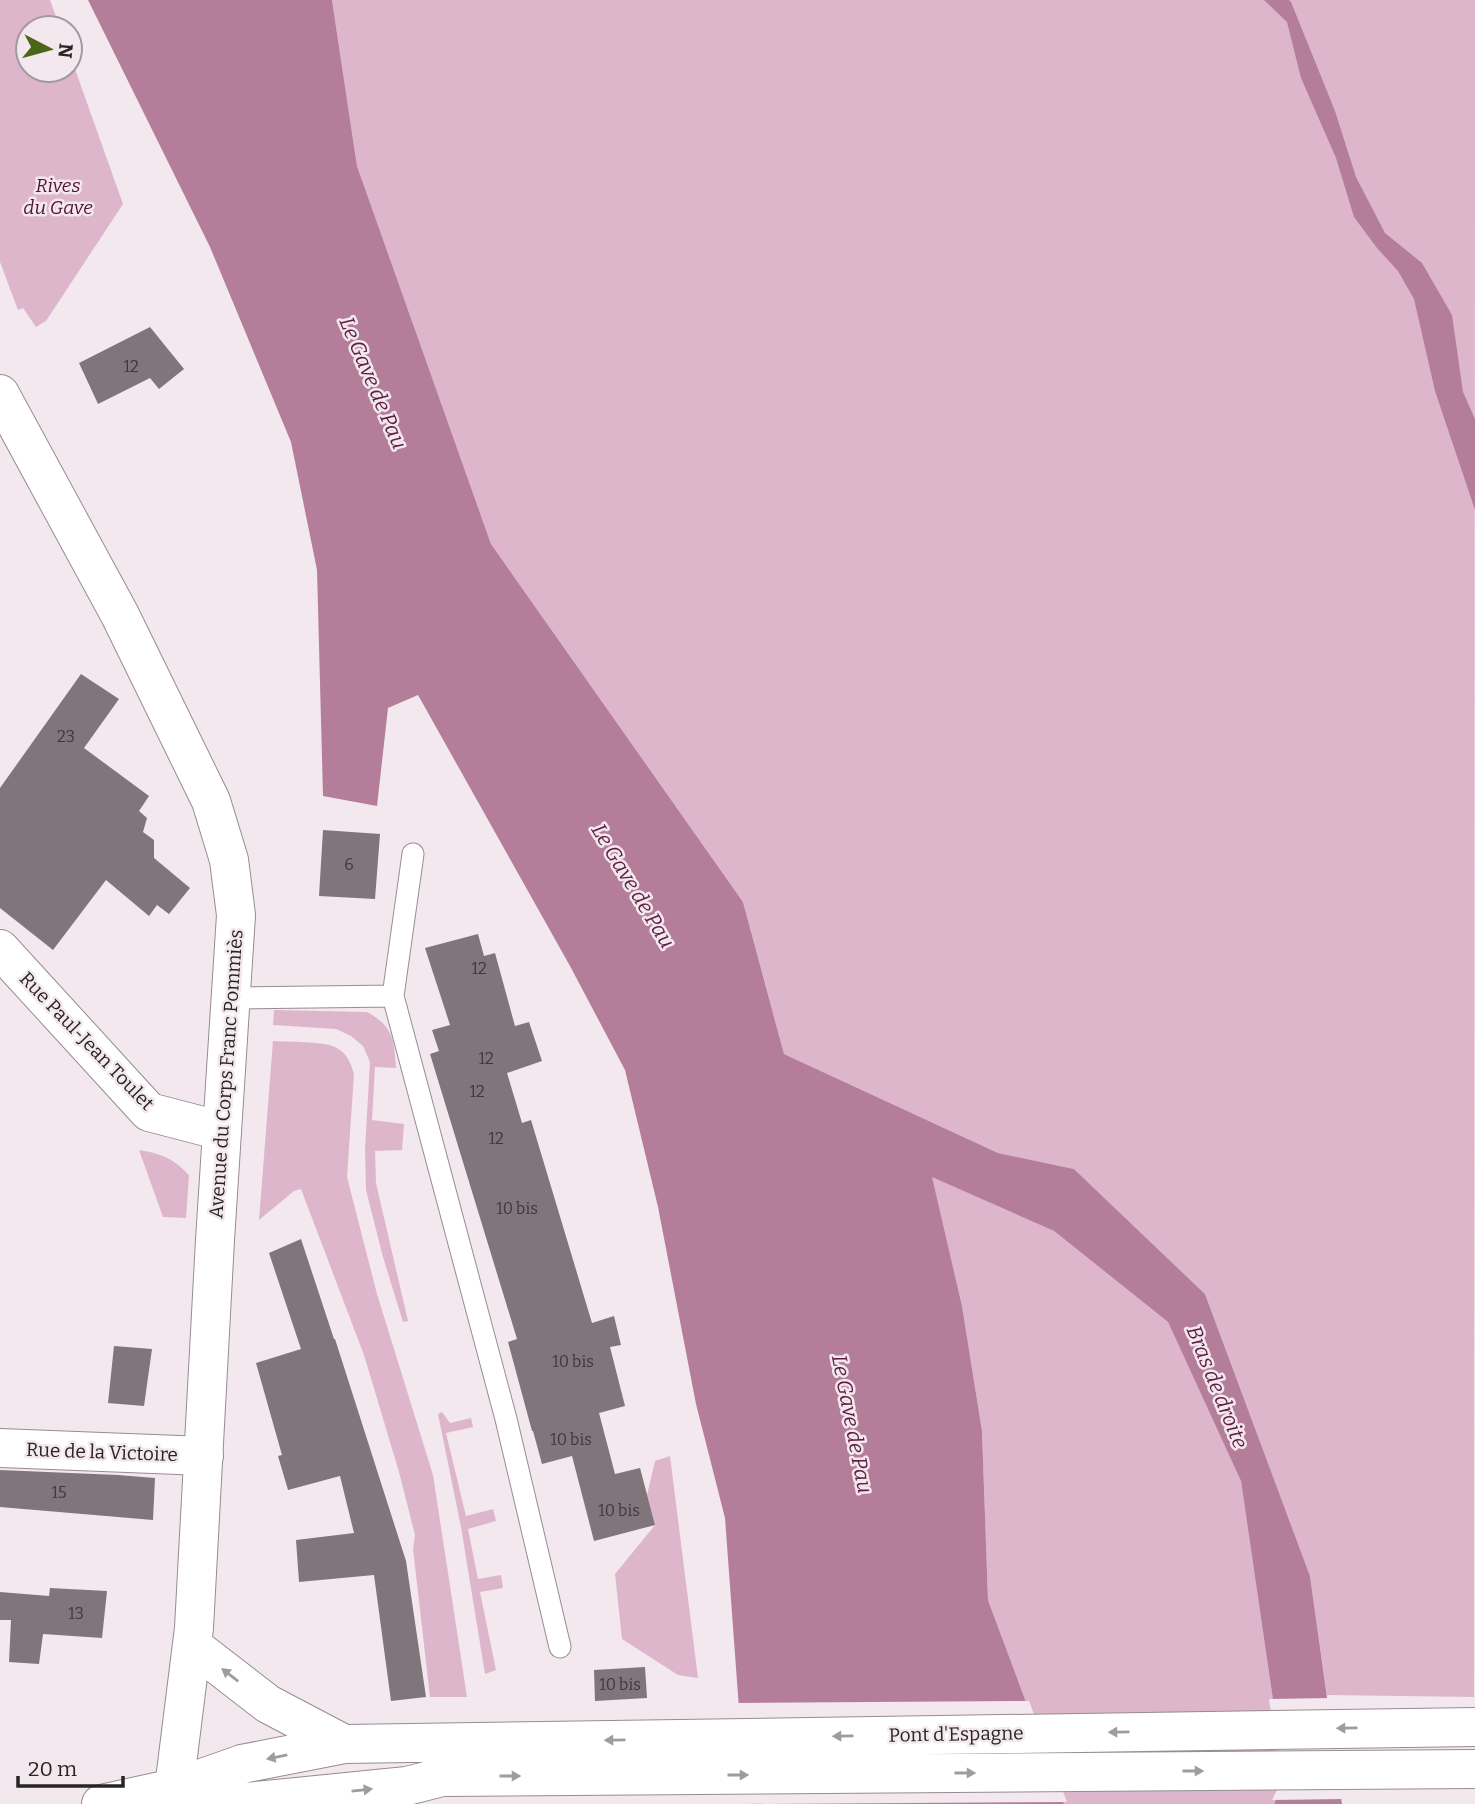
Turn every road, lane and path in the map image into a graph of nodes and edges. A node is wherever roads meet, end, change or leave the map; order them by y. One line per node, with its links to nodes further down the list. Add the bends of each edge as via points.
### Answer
1 (0, 370): 2 (main road, Avenue du Corps Franc Pommiès)
2 (5, 402): 6 (main road, Avenue du Corps Franc Pommiès, via 120,615 211,801 229,860 236,915)
3 (413, 854): 5 (lane)
4 (0, 948): 7 (main road, Rue Paul-Jean Toulet, via 149,1112)
5 (393, 996): 6 (lane); 11 (lane, via 506,1419)
6 (230, 998): 7 (main road, Avenue du Corps Franc Pommiès)
7 (222, 1131): 9 (main road, Avenue du Corps Franc Pommiès)
8 (0, 1448): 9 (main road, Rue de la Victoire)
9 (204, 1456): 10 (main road, Avenue du Corps Franc Pommiès)
10 (193, 1646): 13 (main road, one-way to 10, via 268,1704); 16 (main road, Avenue du Corps Franc Pommiès)
11 (561, 1647)
12 (1475, 1727): 14 (main road, Pont d'Espagne, one-way to 14)
13 (344, 1744): 14 (main road); 16 (main road, one-way to 16, via 242,1764)
14 (440, 1760): 15 (main road, Pont d'Espagne, one-way to 15); 16 (main road, one-way to 14, via 246,1802 407,1786)
15 (1475, 1769)
16 (170, 1799): 17 (main road)
17 (101, 1804)

